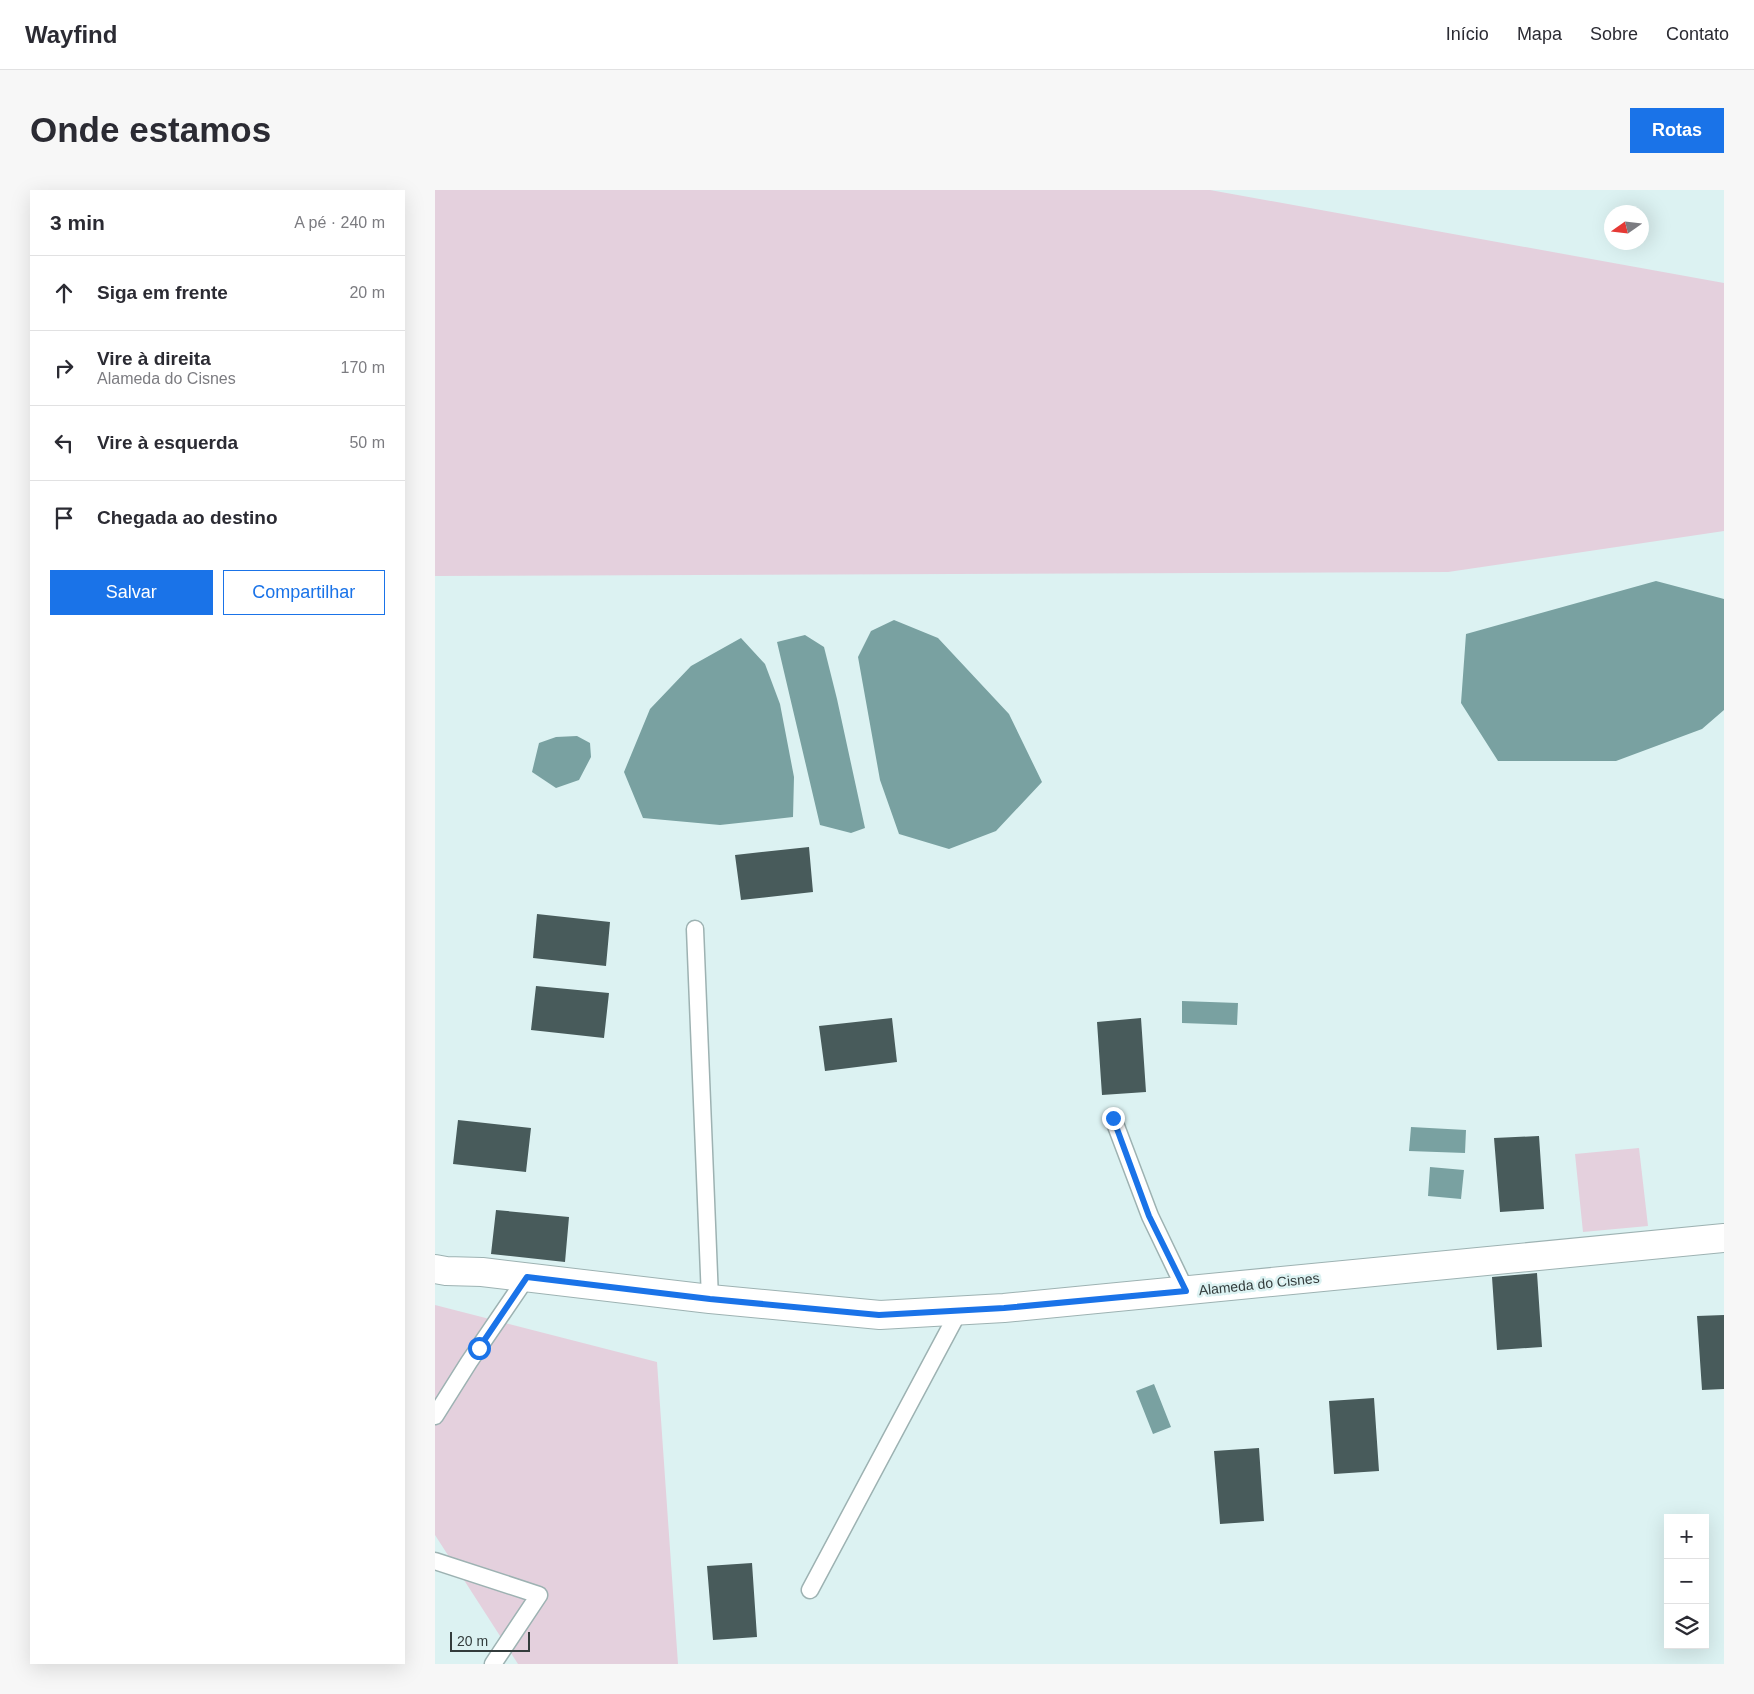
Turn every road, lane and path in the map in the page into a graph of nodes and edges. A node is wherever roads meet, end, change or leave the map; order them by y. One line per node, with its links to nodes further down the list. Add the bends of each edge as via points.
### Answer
1 (695, 929): 7 (lane)
2 (1113, 1118): 6 (lane, via 1149,1216)
3 (1724, 1238): 6 (street, Alameda do Cisnes)
4 (435, 1269): 5 (street, Alameda do Cisnes)
5 (527, 1277): 7 (street, Alameda do Cisnes); 9 (lane)
6 (1186, 1291): 8 (street, Alameda do Cisnes)
7 (710, 1299): 8 (street, Alameda do Cisnes, via 879,1315)
8 (959, 1311): 11 (lane)
9 (435, 1416)
10 (435, 1560): 12 (lane, via 539,1595)
11 (810, 1590)
12 (493, 1664)

